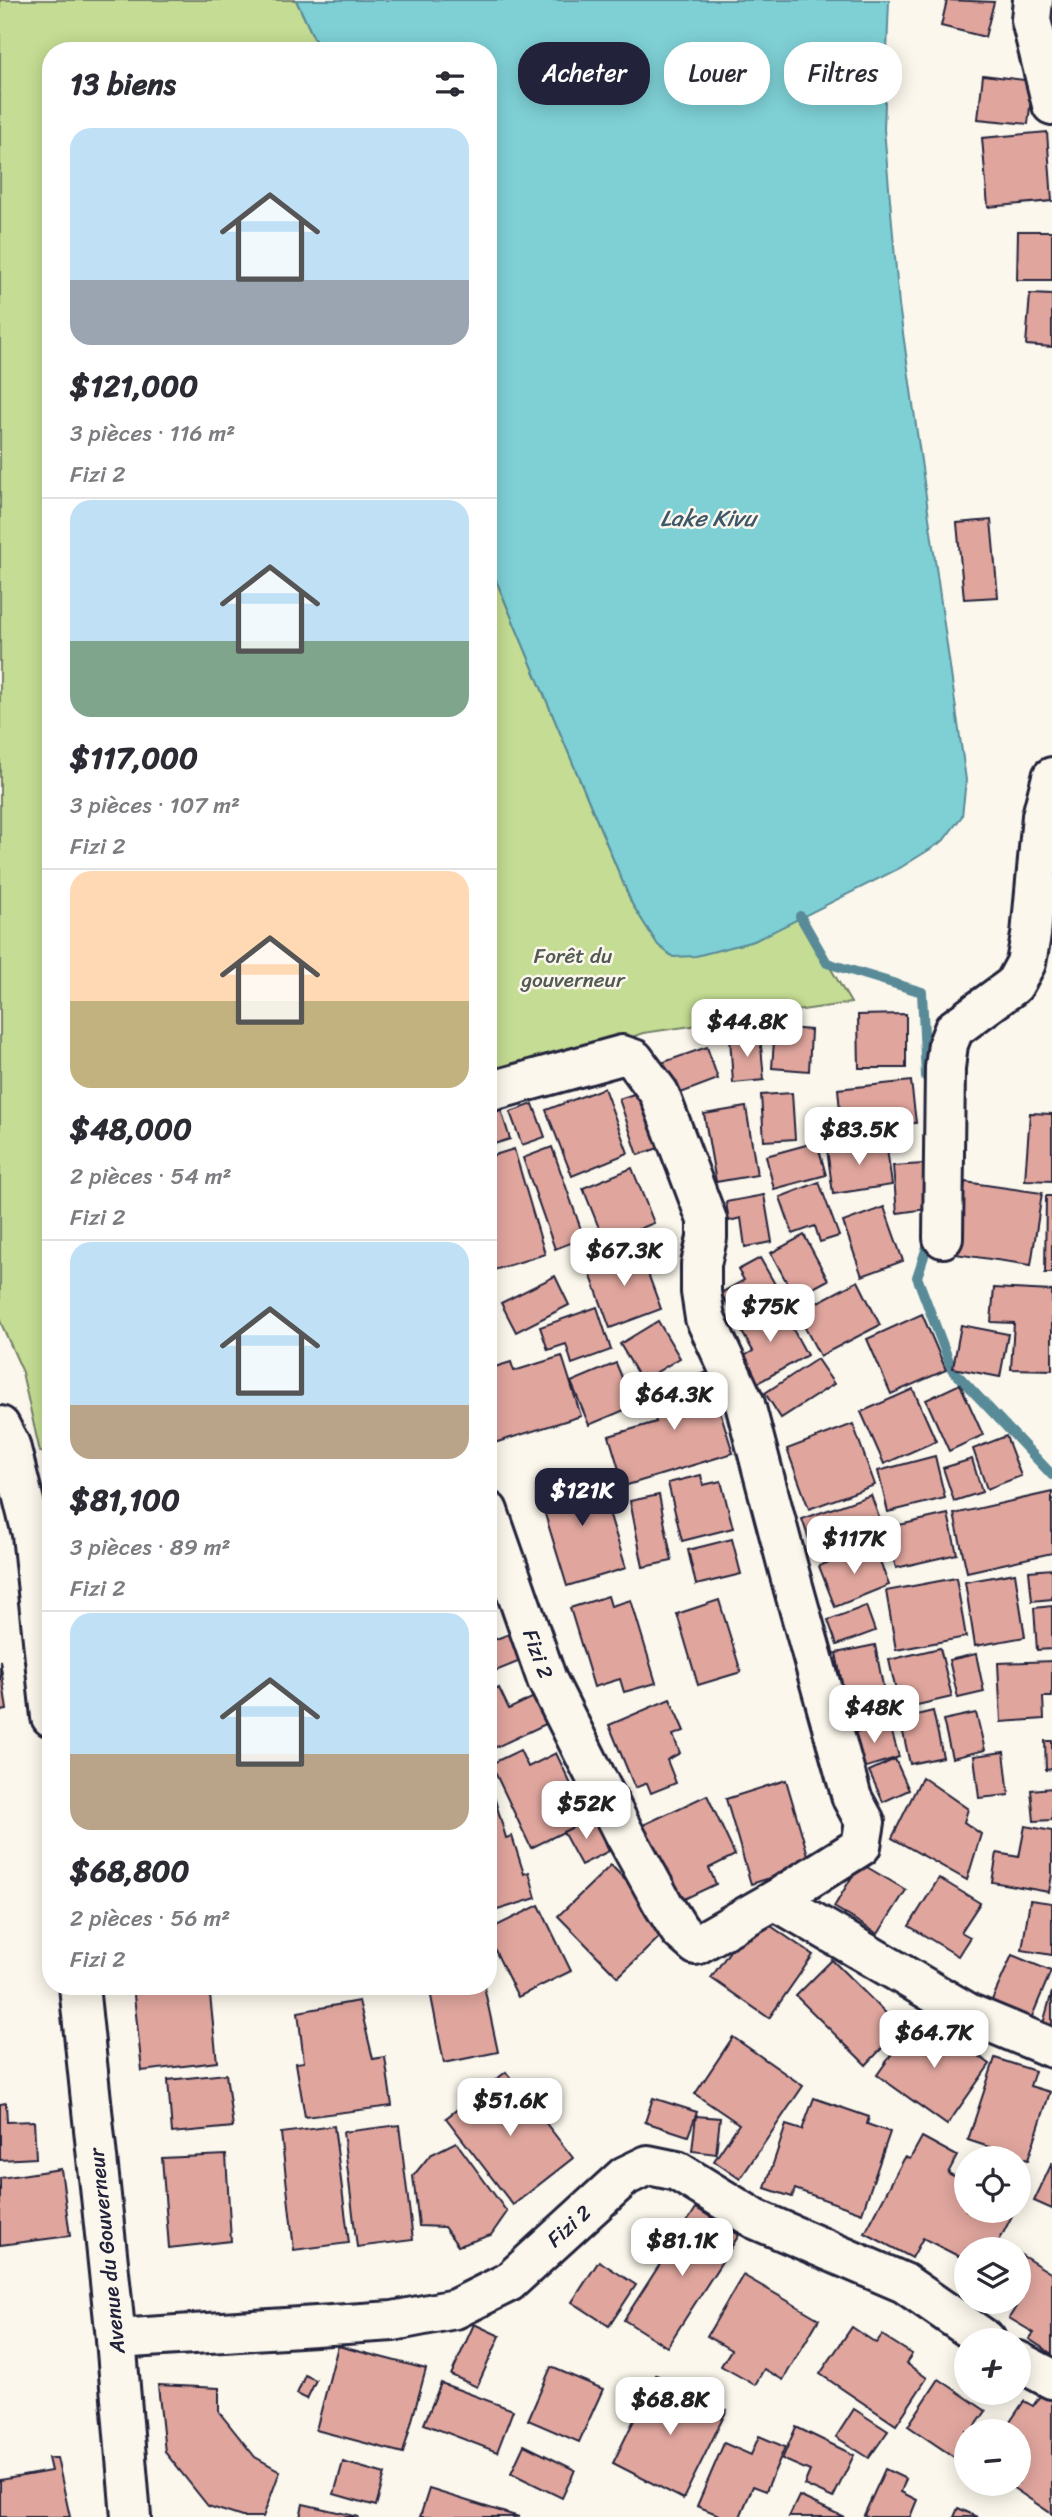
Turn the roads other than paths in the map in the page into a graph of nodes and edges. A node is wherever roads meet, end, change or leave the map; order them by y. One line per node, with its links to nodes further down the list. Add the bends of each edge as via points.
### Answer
1 (1033, 0): 2 (street, via 1031,20)
2 (1052, 105)
3 (1052, 777): 5 (street, via 1042,816 1026,963 1014,985 954,1029 948,1044)
4 (497, 1090): 9 (street, via 622,1055 634,1059 659,1093 707,1220 701,1264 705,1318 745,1404 852,1798 865,1822 861,1846)
5 (943, 1238)
6 (0, 1426): 8 (street, via 10,1445 32,1534)
7 (497, 1537): 9 (street, Fizi 2, via 547,1680 624,1833 680,1931 696,1945)
8 (42, 1630)
9 (775, 1899): 11 (street, via 968,2013)
10 (80, 1995): 13 (street, Avenue du Gouverneur)
11 (1052, 2048)
12 (969, 2328): 13 (street, Fizi 2, via 904,2283 755,2218 677,2171 648,2165 625,2176 509,2282 455,2309 393,2321)
13 (116, 2339): 16 (street, Avenue du Gouverneur)
14 (1031, 2368): 15 (street)
15 (1052, 2379)
16 (131, 2517)

